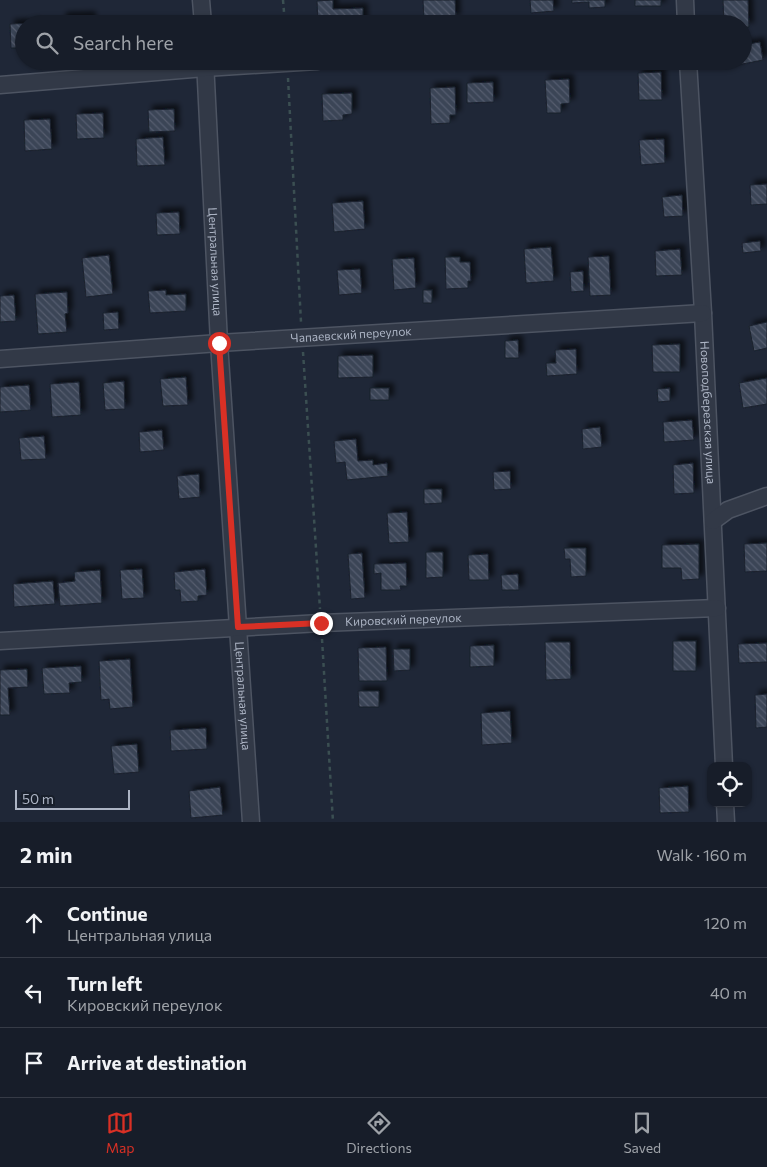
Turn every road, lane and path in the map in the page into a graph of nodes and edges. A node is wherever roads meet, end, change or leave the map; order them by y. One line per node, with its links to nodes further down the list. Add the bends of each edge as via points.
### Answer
1 (201, 0): 4 (street)
2 (283, 0): 5 (path)
3 (685, 0): 6 (street)
4 (202, 15)
5 (284, 15)
6 (686, 15)
7 (154, 70): 11 (street)
8 (205, 70): 14 (street, Центральная улица)
9 (288, 70): 13 (path)
10 (689, 70): 12 (street, Новоподберезская улица)
11 (0, 85)
12 (703, 313): 13 (street, Чапаевский переулок); 17 (street, Новоподберезская улица)
13 (302, 338): 14 (street, Чапаевский переулок); 19 (path)
14 (219, 343): 15 (street, Чапаевский переулок); 20 (street, Центральная улица)
15 (0, 359)
16 (767, 496): 17 (street, via 728,510)
17 (713, 521): 18 (street, Новоподберезская улица)
18 (717, 608): 19 (street, Кировский переулок); 22 (street, Новоподберезская улица)
19 (321, 623): 20 (street, Кировский переулок); 25 (path)
20 (238, 627): 21 (street, Кировский переулок); 24 (street, Центральная улица)
21 (0, 641)
22 (724, 762)
23 (725, 807): 26 (street)
24 (251, 822)
25 (332, 822)
26 (726, 822)

